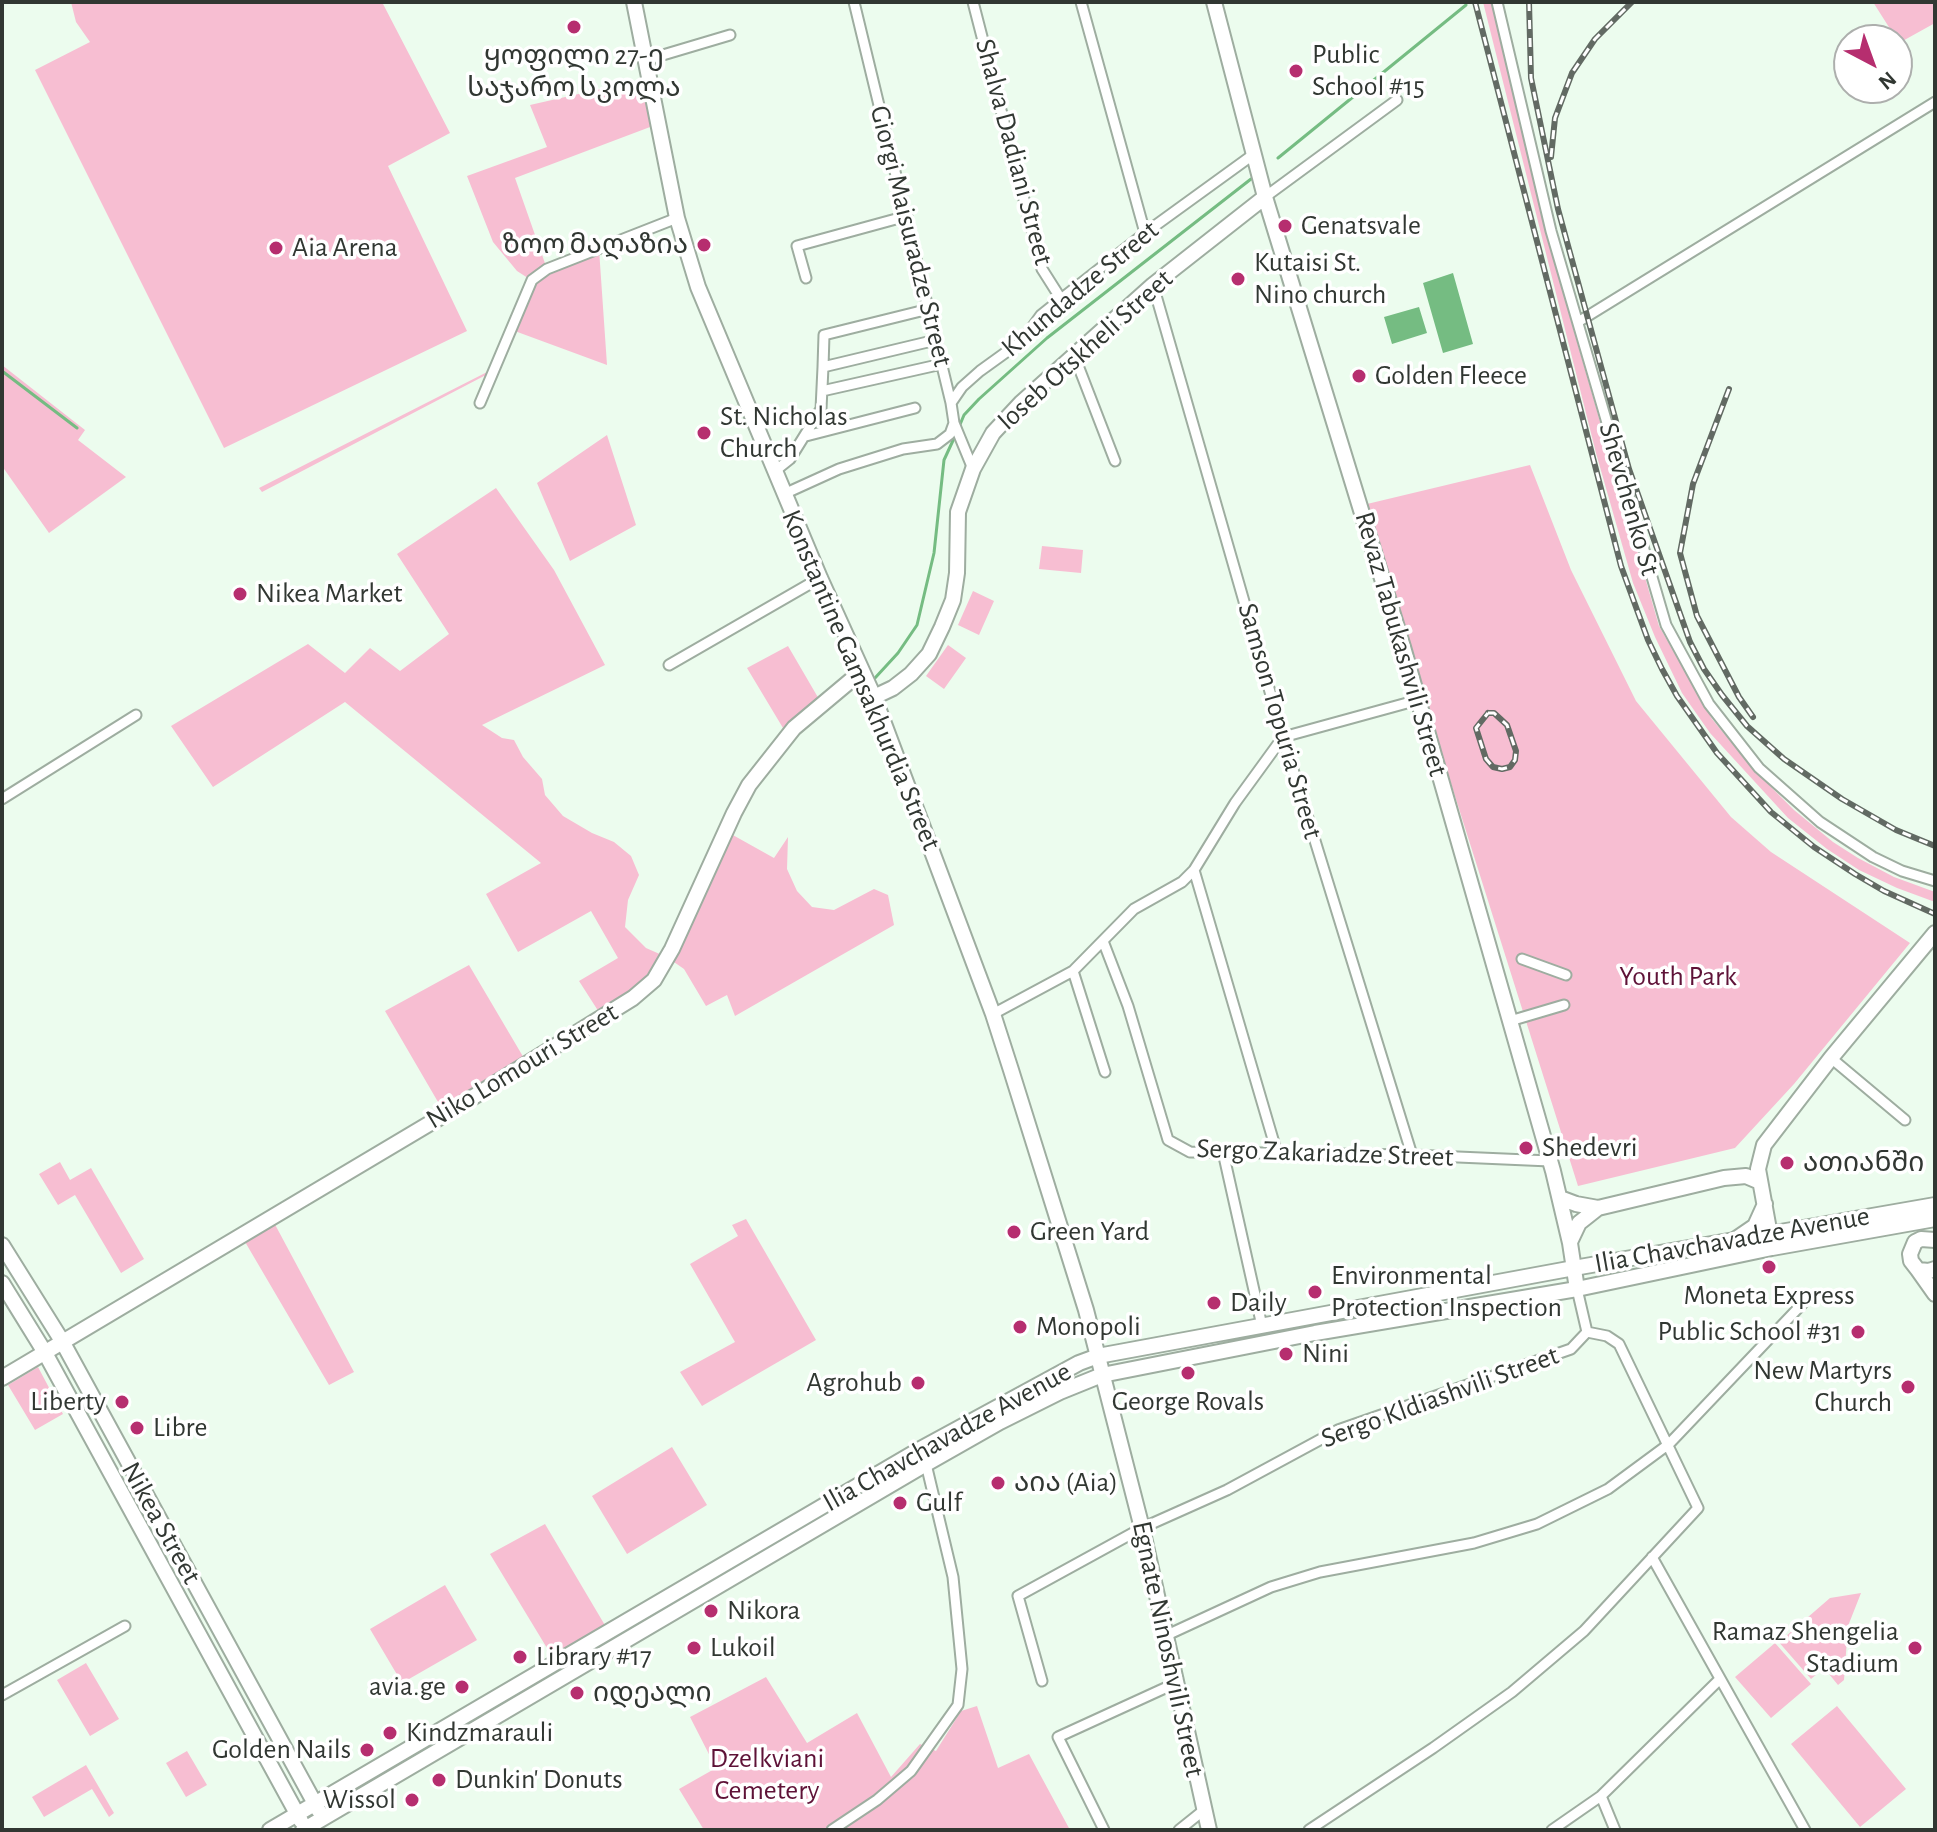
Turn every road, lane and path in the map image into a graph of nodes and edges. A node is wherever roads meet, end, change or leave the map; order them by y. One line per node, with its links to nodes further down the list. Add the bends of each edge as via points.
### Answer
1 (634, 2): 8 (main road, Konstantine Gamsakhurdia Street)
2 (854, 2): 13 (street, Giorgi Maisuradze Street)
3 (973, 2): 18 (street, Shalva Dadiani Street, via 1042,269)
4 (1081, 2): 15 (street)
5 (1214, 2): 11 (main road, Revaz Tabukashvili Street)
6 (1497, 2): 20 (street, Shevchenko St)
7 (730, 35): 8 (street)
8 (646, 60): 14 (main road, Konstantine Gamsakhurdia Street)
9 (1397, 100): 12 (street)
10 (1935, 102): 20 (street)
11 (1254, 154): 12 (main road, Revaz Tabukashvili Street); 15 (street, Khundadze Street)
12 (1265, 197): 17 (main road, Ioseb Otskheli Street); 39 (main road, Revaz Tabukashvili Street)
13 (907, 216): 16 (street, via 797,246); 19 (street, Giorgi Maisuradze Street)
14 (677, 218): 26 (street, via 547,269 532,280); 33 (main road, Konstantine Gamsakhurdia Street, via 698,287)
15 (1145, 233): 18 (street, Khundadze Street)
16 (806, 278)
17 (1153, 285): 22 (main road, Ioseb Otskheli Street); 41 (street, Samson Topuria Street)
18 (1061, 299): 27 (street, Khundadze Street, via 1023,340 962,387)
19 (929, 309): 21 (street, Giorgi Maisuradze Street); 24 (street, via 824,335)
20 (1578, 322): 44 (street, Shevchenko St, via 1666,625 1709,704 1759,768 1820,822 1873,857)
21 (936, 340): 23 (street, Giorgi Maisuradze Street); 24 (street)
22 (1074, 355): 31 (street); 32 (main road, Ioseb Otskheli Street, via 993,433)
23 (942, 364): 25 (street); 27 (street, Giorgi Maisuradze Street)
24 (823, 367): 25 (street)
25 (822, 391): 30 (street, via 821,409)
26 (480, 403)
27 (951, 403): 29 (street, Giorgi Maisuradze Street)
28 (915, 408): 30 (street)
29 (954, 423): 32 (street, Giorgi Maisuradze Street); 34 (street, via 937,444 839,469)
30 (806, 436): 33 (street)
31 (1115, 461)
32 (973, 469): 38 (main road, Ioseb Otskheli Street, via 958,512 957,573 942,627 929,654 911,674)
33 (775, 471): 34 (main road, Konstantine Gamsakhurdia Street)
34 (784, 494): 35 (main road, Konstantine Gamsakhurdia Street)
35 (820, 578): 36 (street); 37 (main road, Konstantine Gamsakhurdia Street)
36 (669, 665)
37 (862, 671): 38 (main road, Konstantine Gamsakhurdia Street); 85 (main road, Niko Lomouri Street, via 794,728 749,785 672,949 654,980 633,998)
38 (874, 697): 52 (main road, Konstantine Gamsakhurdia Street)
39 (1418, 700): 41 (street); 53 (main road, Revaz Tabukashvili Street)
40 (136, 715): 42 (street)
41 (1283, 737): 43 (street); 60 (street, Samson Topuria Street)
42 (2, 799)
43 (1194, 870): 46 (street, via 1134,909); 59 (street)
44 (1935, 881)
45 (1935, 933): 47 (main road)
46 (1103, 941): 49 (street); 58 (street, Sergo Zakariadze Street, via 1168,1140 1190,1152)
47 (1929, 949): 54 (main road)
48 (1522, 959): 50 (street)
49 (1073, 971): 52 (street); 55 (street)
50 (1566, 975)
51 (1564, 1005): 53 (street)
52 (993, 1014): 87 (main road, Konstantine Gamsakhurdia Street)
53 (1510, 1021): 61 (main road, Revaz Tabukashvili Street)
54 (1831, 1058): 56 (street); 57 (main road)
55 (1105, 1072)
56 (1905, 1120)
57 (1764, 1145): 62 (main road); 63 (main road, via 1758,1162)
58 (1223, 1152): 59 (street, Sergo Zakariadze Street); 83 (street)
59 (1277, 1153): 60 (street, Sergo Zakariadze Street)
60 (1412, 1155): 61 (street, Sergo Zakariadze Street)
61 (1550, 1161): 64 (main road, Revaz Tabukashvili Street)
62 (1724, 1178): 63 (main road, via 1746,1176); 67 (main road)
63 (1760, 1182): 65 (main road)
64 (1560, 1198): 67 (main road); 73 (main road, Revaz Tabukashvili Street)
65 (1765, 1204): 70 (main road, via 1755,1226); 71 (main road)
66 (1935, 1205): 68 (main road, Ilia Chavchavadze Avenue)
67 (1598, 1208): 73 (main road, via 1579,1223)
68 (1902, 1218): 69 (main road, Ilia Chavchavadze Avenue); 71 (main road, Ilia Chavchavadze Avenue); 75 (main road)
69 (1935, 1219)
70 (1735, 1240): 71 (main road, Ilia Chavchavadze Avenue); 76 (main road, Ilia Chavchavadze Avenue)
71 (1771, 1240): 80 (main road, Ilia Chavchavadze Avenue)
72 (1935, 1240): 75 (main road, via 1921,1239)
73 (1570, 1243): 76 (main road, Revaz Tabukashvili Street)
74 (2, 1245): 85 (main road, Nikea Street)
75 (1911, 1248): 78 (main road)
76 (1574, 1268): 80 (main road, Revaz Tabukashvili Street); 83 (main road, Ilia Chavchavadze Avenue)
77 (1935, 1269): 78 (main road)
78 (1918, 1270): 81 (main road)
79 (2, 1283): 86 (main road, Nikea Street)
80 (1577, 1289): 84 (street); 88 (main road, Ilia Chavchavadze Avenue)
81 (1935, 1294)
82 (1805, 1301): 90 (street)
83 (1262, 1326): 87 (main road, Ilia Chavchavadze Avenue)
84 (1587, 1332): 90 (street, Sergo Kldiashvili Street, via 1619,1344); 92 (street, Sergo Kldiashvili Street, via 1571,1349 1338,1430 1227,1490)
85 (62, 1341): 86 (main road, Niko Lomouri Street); 101 (main road, Nikea Street)
86 (44, 1351): 89 (main road, Niko Lomouri Street); 103 (main road, Nikea Street)
87 (1098, 1356): 88 (main road, Egnate Ninoshvili Street); 101 (main road, Ilia Chavchavadze Avenue, via 904,1458)
88 (1102, 1375): 91 (main road, Ilia Chavchavadze Avenue, via 1012,1416); 92 (main road, Egnate Ninoshvili Street)
89 (2, 1378)
90 (1669, 1444): 93 (street, Sergo Kldiashvili Street, via 1698,1508); 95 (street, via 1608,1489 1537,1524 1474,1543 1308,1575)
91 (926, 1464): 104 (main road, Ilia Chavchavadze Avenue); 107 (street, via 953,1577 962,1669 958,1705 911,1771)
92 (1142, 1528): 95 (main road, Egnate Ninoshvili Street); 97 (street, Sergo Kldiashvili Street, via 1018,1596)
93 (1652, 1557): 96 (street); 111 (street, via 1584,1631 1512,1692)
94 (125, 1626): 99 (street)
95 (1165, 1636): 98 (main road, Egnate Ninoshvili Street)
96 (1720, 1679): 100 (street); 114 (street)
97 (1042, 1681)
98 (1176, 1683): 102 (main road, Egnate Ninoshvili Street); 108 (street, via 1058,1737)
99 (2, 1695)
100 (1601, 1796): 112 (street); 113 (street)
101 (315, 1804): 103 (main road, Ilia Chavchavadze Avenue); 104 (main road, Nikea Street)
102 (1204, 1810): 109 (street); 110 (main road, Egnate Ninoshvili Street)
103 (297, 1814): 105 (main road, Nikea Street); 106 (main road, Ilia Chavchavadze Avenue)
104 (325, 1824): 105 (main road, Ilia Chavchavadze Avenue)
105 (305, 1829)
106 (270, 1830)
107 (832, 1830)
108 (1104, 1830)
109 (1179, 1830)
110 (1209, 1830)
111 (1309, 1830)
112 (1552, 1830)
113 (1615, 1830)
114 (1805, 1830)

